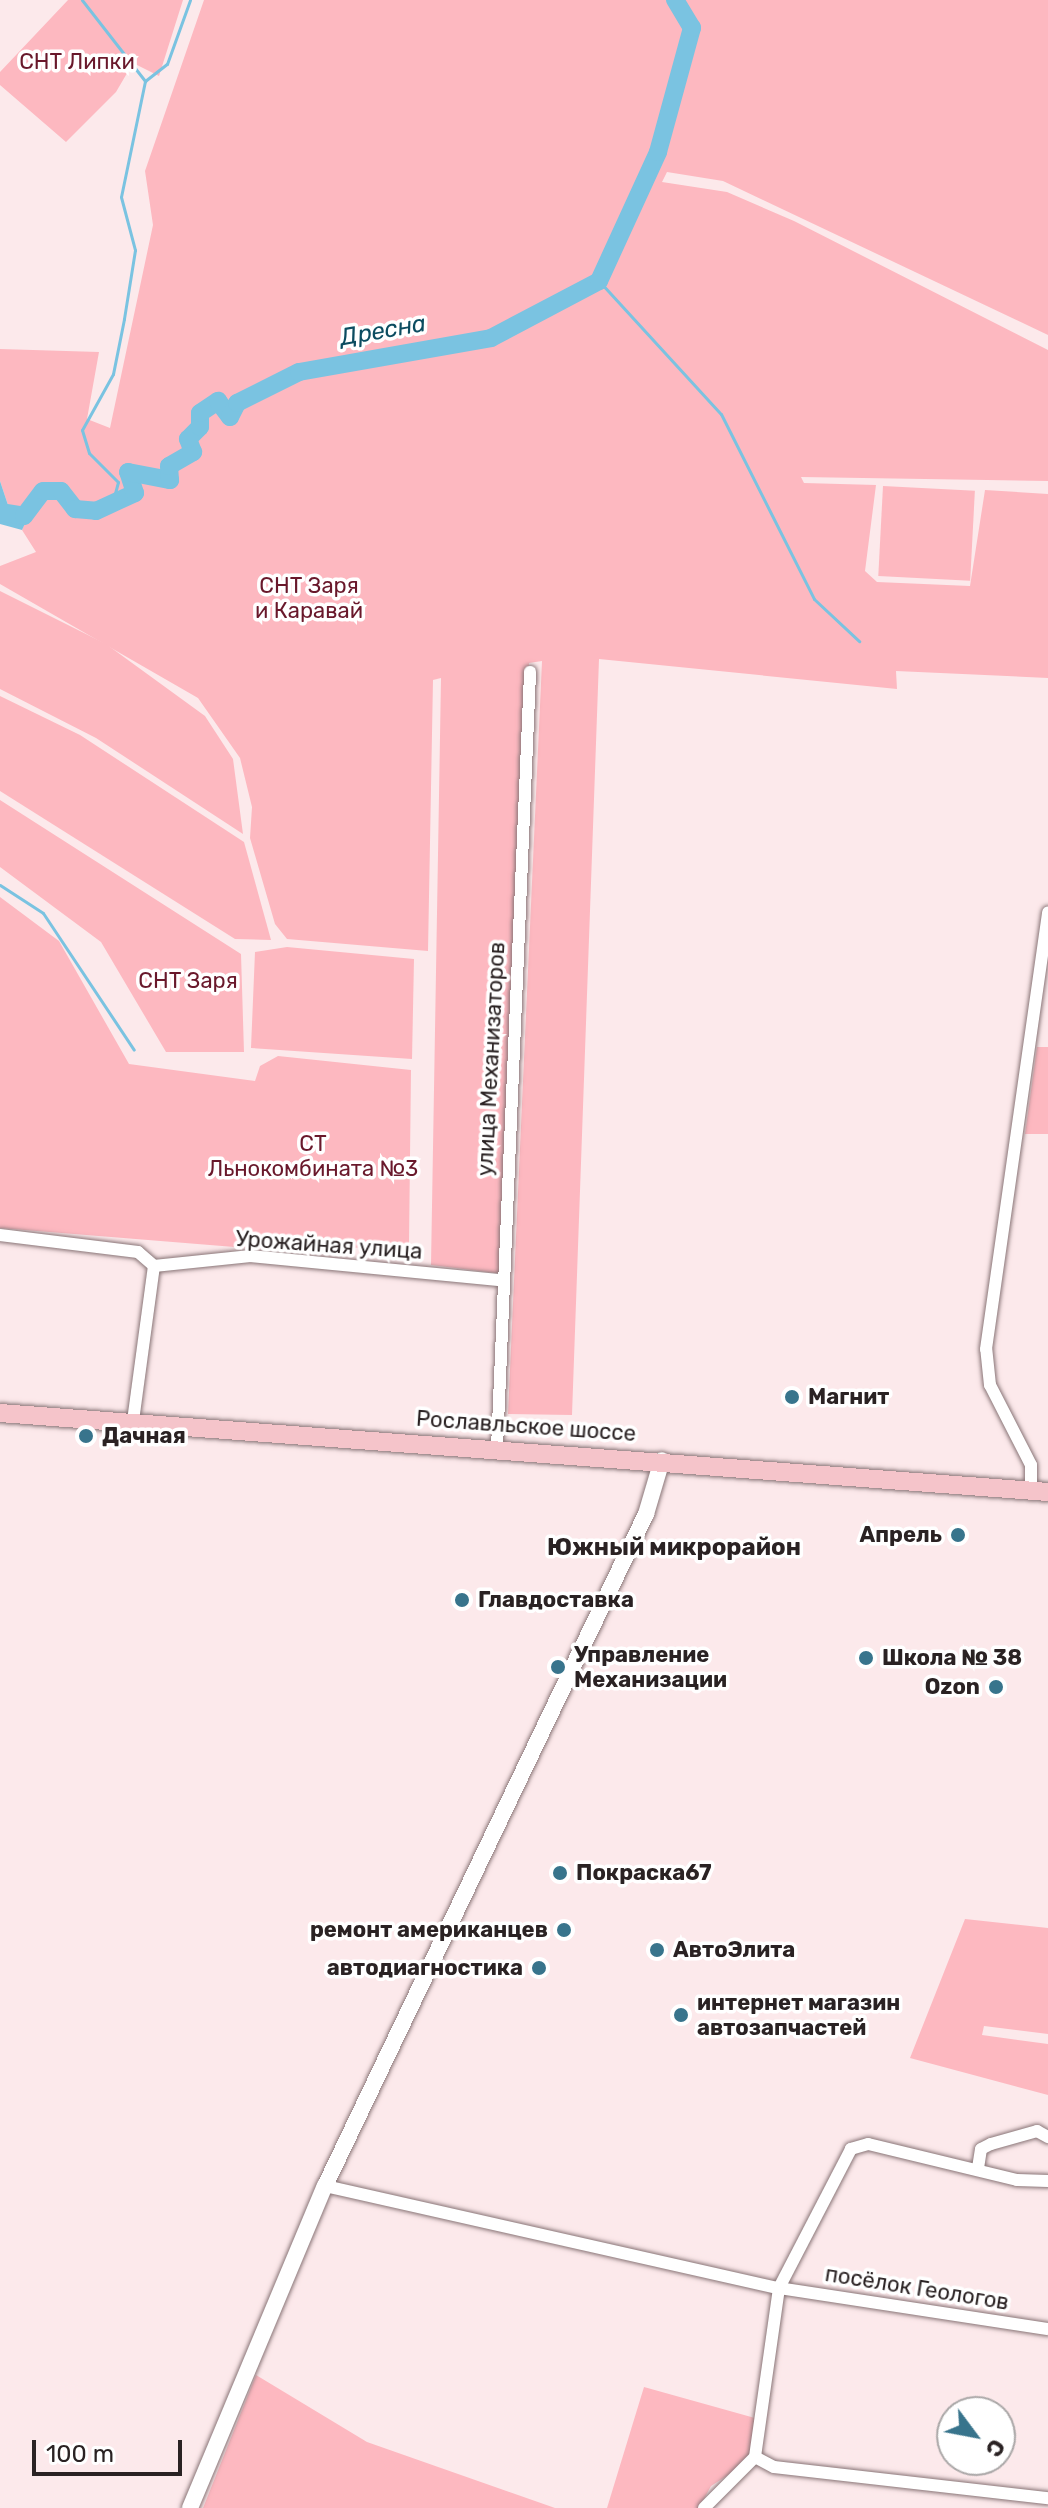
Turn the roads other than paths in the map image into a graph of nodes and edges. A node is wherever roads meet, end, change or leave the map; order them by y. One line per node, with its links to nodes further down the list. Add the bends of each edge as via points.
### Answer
1 (530, 672): 5 (street, улица Механизаторов)
2 (1048, 912): 10 (street, via 986,1349 990,1385)
3 (0, 1235): 4 (street, via 138,1252)
4 (154, 1266): 5 (street, Урожайная улица, via 250,1256); 7 (street)
5 (501, 1280): 8 (street, улица Механизаторов)
6 (0, 1413): 7 (main road, Рославльское шоссе)
7 (133, 1421): 8 (main road, Рославльское шоссе)
8 (497, 1448): 9 (main road, Рославльское шоссе)
9 (662, 1460): 10 (main road, Рославльское шоссе); 14 (street, via 646,1514)
10 (1039, 1491)
11 (1048, 2137): 12 (street, via 1037,2131 991,2144 981,2149)
12 (978, 2168): 13 (street, посёлок Геологов); 15 (street, посёлок Геологов, via 868,2144 851,2149)
13 (1048, 2181)
14 (325, 2186): 15 (street); 19 (street)
15 (779, 2288): 16 (street, посёлок Геологов); 17 (street, посёлок Геологов)
16 (1048, 2329)
17 (755, 2457): 18 (street, via 774,2467); 20 (street)
18 (1048, 2498)
19 (190, 2508)
20 (704, 2508)

